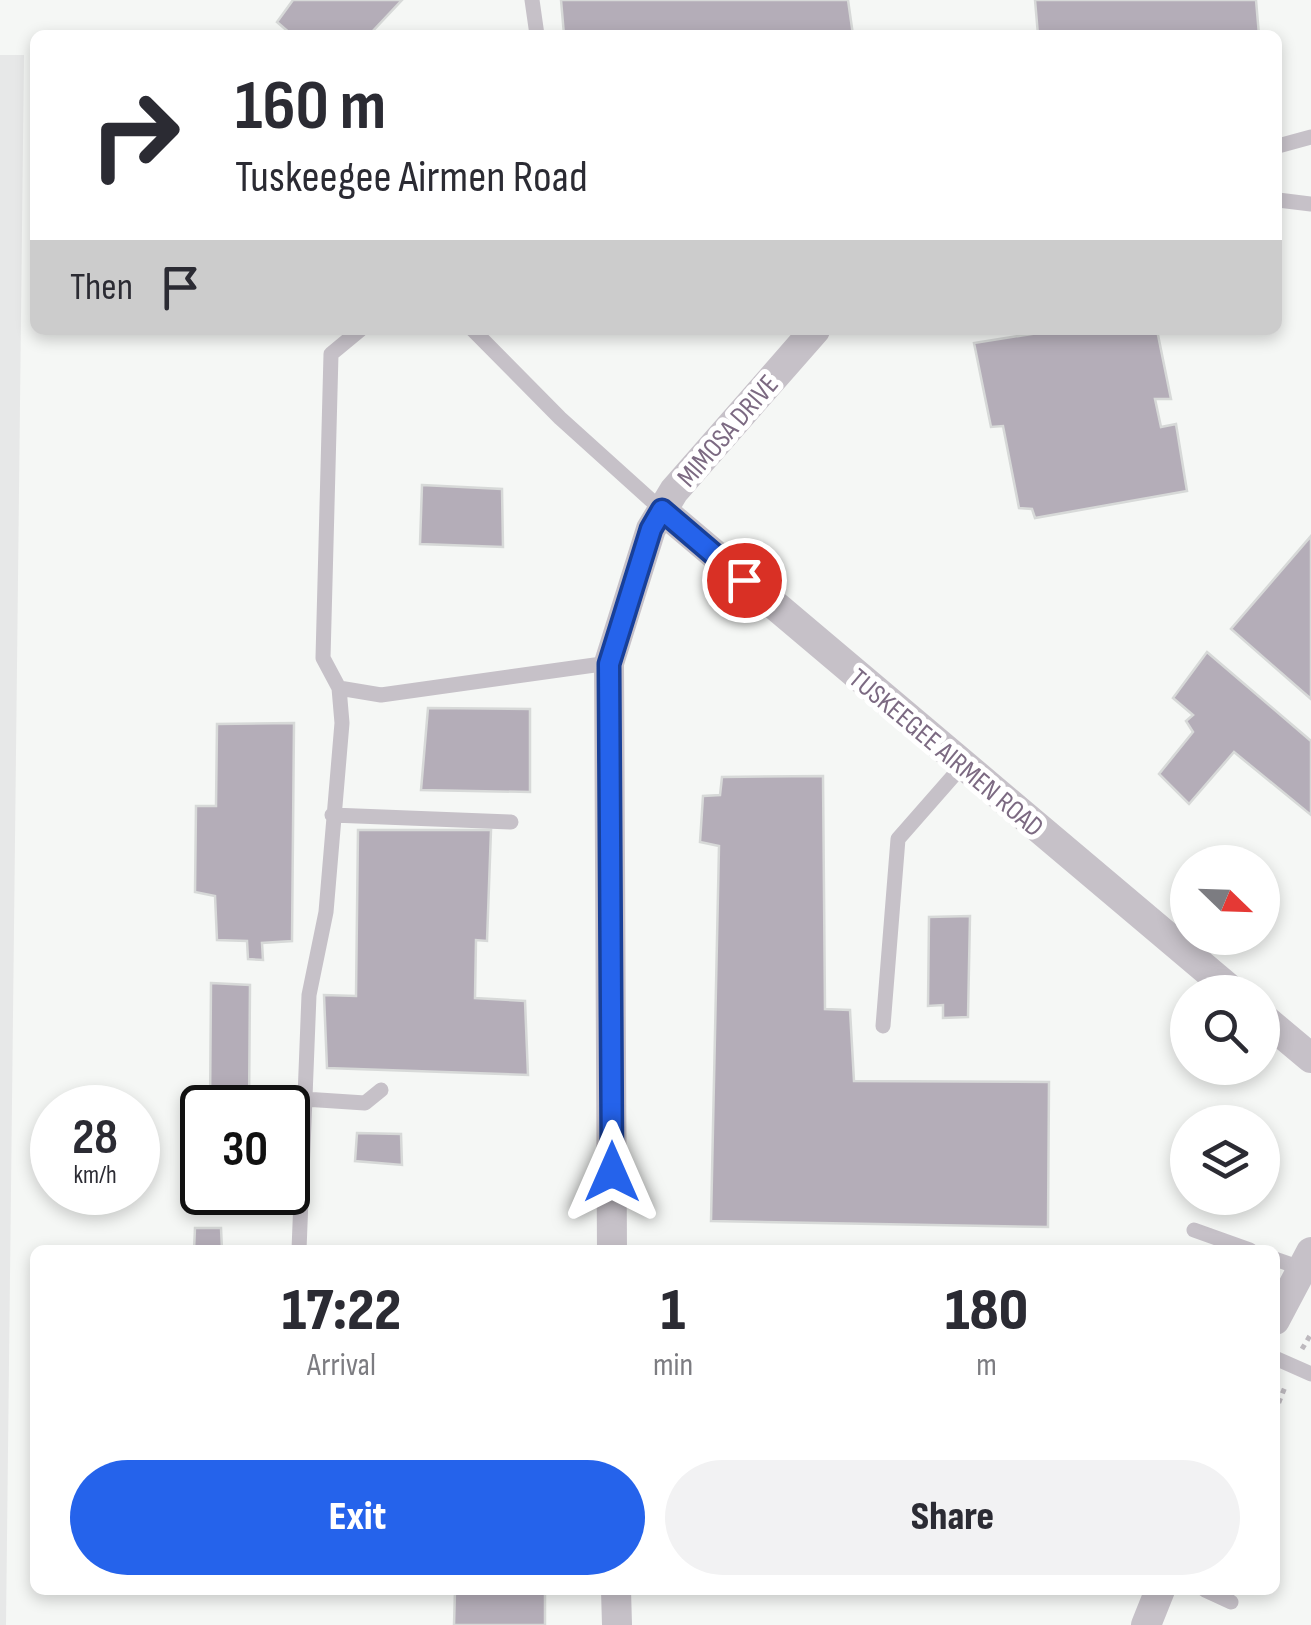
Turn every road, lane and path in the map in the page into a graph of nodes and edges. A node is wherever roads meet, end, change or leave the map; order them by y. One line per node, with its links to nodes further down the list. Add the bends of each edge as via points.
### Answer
1 (532, 0): 2 (lane)
2 (536, 30)
3 (1311, 137): 4 (lane)
4 (1282, 145)
5 (1282, 200): 6 (lane)
6 (1311, 204)
7 (354, 335): 12 (lane, via 331,354 322,658)
8 (477, 335): 10 (lane)
9 (811, 335): 10 (street, MIMOSA DRIVE)
10 (662, 510): 11 (street, MIMOSA DRIVE); 13 (street, TUSKEEGEE AIRMEN ROAD)
11 (609, 664): 12 (lane, via 382,695); 26 (street, MIMOSA DRIVE)
12 (339, 688): 14 (lane)
13 (962, 766): 16 (street, TUSKEEGEE AIRMEN ROAD); 17 (lane, via 898,838)
14 (332, 814): 15 (lane); 20 (lane)
15 (511, 822)
16 (1213, 975)
17 (882, 1026)
18 (1280, 1032): 19 (street)
19 (1311, 1058)
20 (305, 1085)
21 (381, 1090): 22 (lane, via 365,1104)
22 (310, 1099)
23 (300, 1215): 25 (lane)
24 (1194, 1230): 27 (lane)
25 (299, 1245)
26 (612, 1245)
27 (1236, 1245)
28 (1296, 1260): 29 (street)
29 (1280, 1306)
30 (1280, 1360): 31 (lane)
31 (1311, 1374)
32 (616, 1595): 36 (street)
33 (1158, 1595): 37 (street)
34 (1216, 1595): 35 (lane)
35 (1231, 1602)
36 (617, 1625)
37 (1146, 1625)

